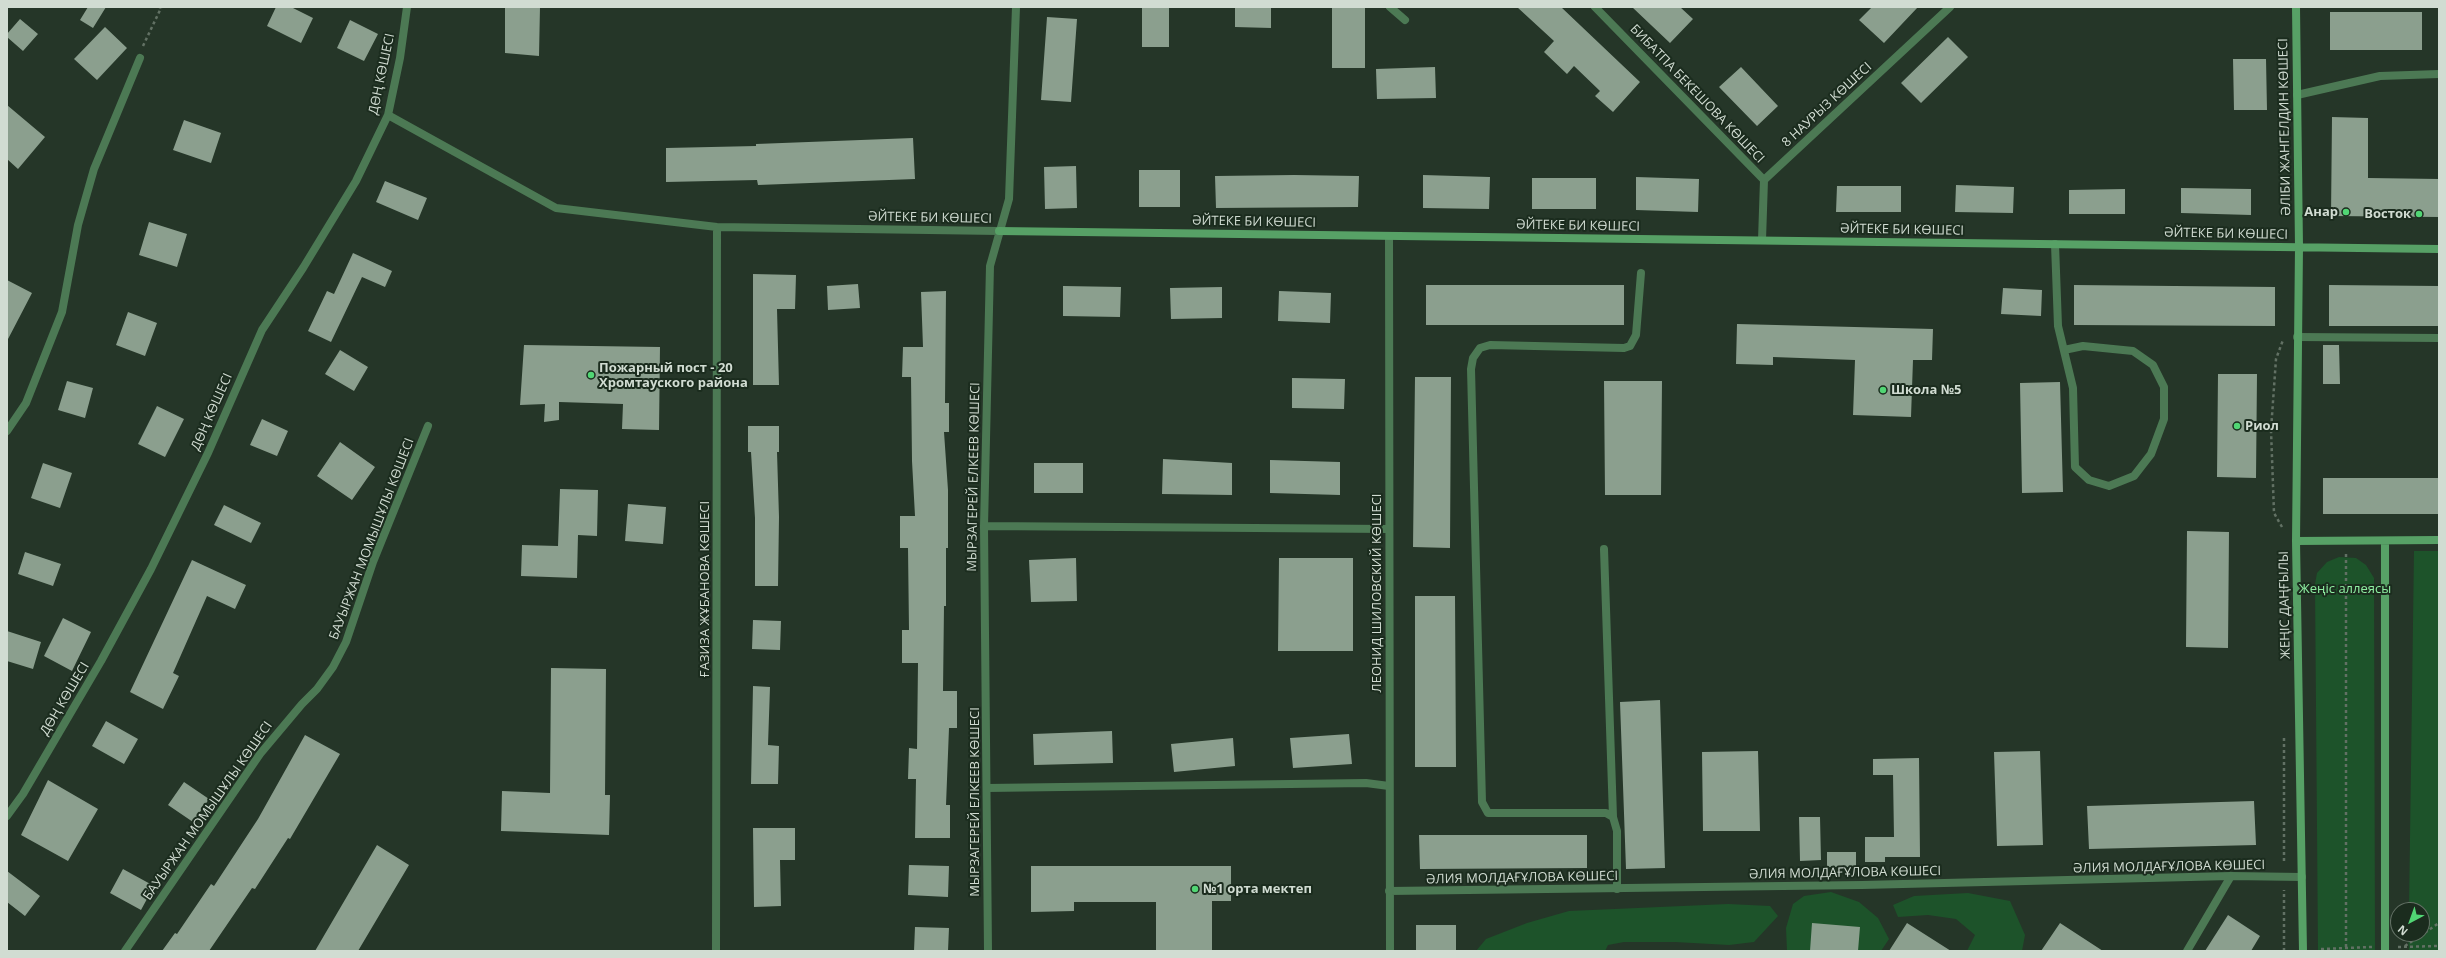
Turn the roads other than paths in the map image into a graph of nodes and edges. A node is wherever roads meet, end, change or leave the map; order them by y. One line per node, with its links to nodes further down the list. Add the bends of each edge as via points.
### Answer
1 (407, 7): 11 (street, ДӨҢ КӨШЕСІ)
2 (1016, 7): 14 (street, МЫРЗАГЕРЕЙ ЕЛКЕЕВ КӨШЕСІ, via 1009,198)
3 (1390, 7): 7 (street)
4 (1595, 7): 12 (street, БИБАТПА БЕКЕШОВА КӨШЕСІ)
5 (1950, 7): 12 (street, 8 НАУРЫЗ КӨШЕСІ)
6 (2296, 7): 10 (street, ӘЛІБИ ЖАНГЕЛДИН КӨШЕСІ)
7 (1405, 20)
8 (140, 58): 25 (street, via 92,176 78,225 62,312 26,403)
9 (2439, 74): 10 (street, via 2380,76)
10 (2297, 95): 18 (street, ӘЛІБИ ЖАНГЕЛДИН КӨШЕСІ)
11 (388, 115): 13 (street, ӘЙТЕКЕ БИ КӨШЕСІ, via 556,208); 34 (street, ДӨҢ КӨШЕСІ, via 356,181 262,330 204,460 151,568 101,661)
12 (1764, 180): 16 (street)
13 (717, 227): 14 (street, ӘЙТЕКЕ БИ КӨШЕСІ); 41 (street, ҒАЗИЗА ЖҰБАНОВА КӨШЕСІ)
14 (999, 231): 15 (street, ӘЙТЕКЕ БИ КӨШЕСІ); 26 (street, МЫРЗАГЕРЕЙ ЕЛКЕЕВ КӨШЕСІ, via 990,266)
15 (1389, 236): 16 (street, ӘЙТЕКЕ БИ КӨШЕСІ); 27 (street, ЛЕОНИД ШИЛОВСКИЙ КӨШЕСІ)
16 (1762, 240): 17 (street, ӘЙТЕКЕ БИ КӨШЕСІ)
17 (2055, 244): 18 (street, ӘЙТЕКЕ БИ КӨШЕСІ); 23 (street, via 2058,326)
18 (2299, 247): 19 (street, ӘЙТЕКЕ БИ КӨШЕСІ); 21 (street, ӘЛІБИ ЖАНГЕЛДИН КӨШЕСІ)
19 (2439, 249)
20 (1641, 273): 35 (street, via 1636,335 1630,346 1624,348 1490,345 1480,348 1473,358 1471,369 1482,802 1488,813 1606,812)
21 (2297, 336): 22 (street); 29 (street, ӘЛІБИ ЖАНГЕЛДИН КӨШЕСІ)
22 (2439, 338)
23 (2064, 350): 23 (street, via 2073,388 2076,467 2089,480 2109,486 2134,476 2151,454 2164,419 2164,387 2153,366 2133,351 2083,346)
24 (428, 426): 40 (street, БАУЫРЖАН МОМЫШҰЛЫ КӨШЕСІ, via 373,562 346,642 333,667 260,754)
25 (7, 431)
26 (984, 526): 27 (street); 33 (street, МЫРЗАГЕРЕЙ ЕЛКЕЕВ КӨШЕСІ)
27 (1389, 529): 32 (street, ЛЕОНИД ШИЛОВСКИЙ КӨШЕСІ)
28 (2439, 540): 30 (street, ЖЕҢІС ДАҢҒЫЛЫ)
29 (2296, 541): 30 (street, ЖЕҢІС ДАҢҒЫЛЫ); 37 (street, ЖЕҢІС ДАҢҒЫЛЫ)
30 (2385, 541): 46 (street)
31 (1604, 549): 35 (street)
32 (1389, 786): 33 (street, via 1366,783); 39 (street, ЛЕОНИД ШИЛОВСКИЙ КӨШЕСІ)
33 (987, 788): 42 (street, МЫРЗАГЕРЕЙ ЕЛКЕЕВ КӨШЕСІ)
34 (7, 816)
35 (1613, 817): 38 (street, via 1617,831)
36 (2231, 876): 37 (street, ӘЛИЯ МОЛДАҒҰЛОВА КӨШЕСІ); 38 (street, ӘЛИЯ МОЛДАҒҰЛОВА КӨШЕСІ); 44 (street)
37 (2302, 877): 45 (street, ЖЕҢІС ДАҢҒЫЛЫ)
38 (1617, 889): 39 (street, ӘЛИЯ МОЛДАҒҰЛОВА КӨШЕСІ)
39 (1389, 891): 43 (street, ЛЕОНИД ШИЛОВСКИЙ КӨШЕСІ)
40 (125, 951)
41 (716, 951)
42 (988, 951)
43 (1390, 951)
44 (2187, 951)
45 (2303, 951)
46 (2385, 951)

